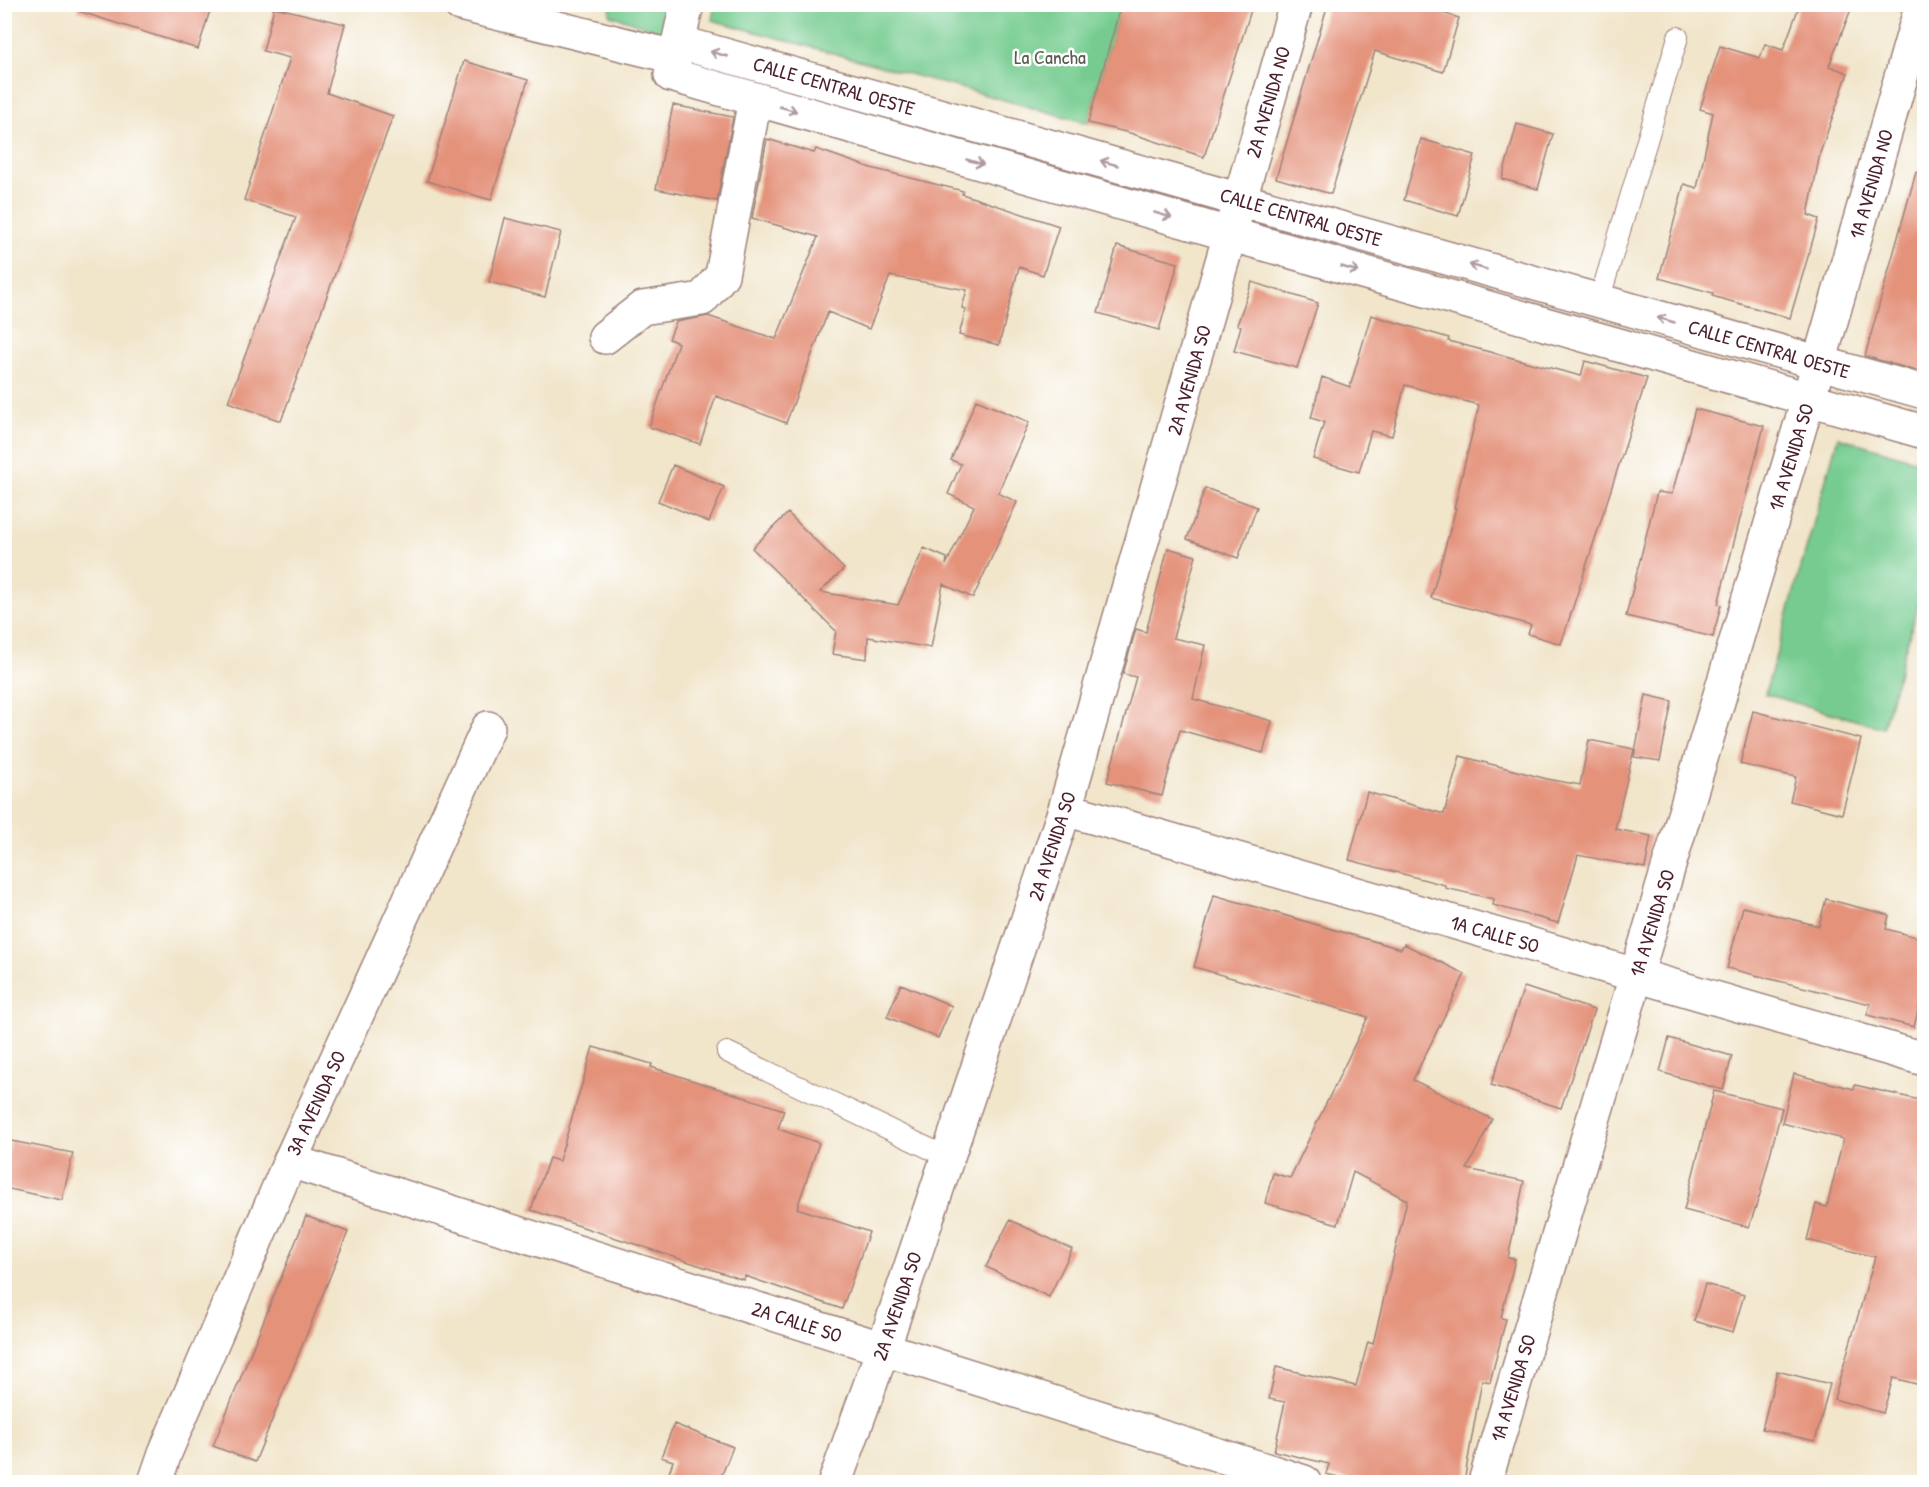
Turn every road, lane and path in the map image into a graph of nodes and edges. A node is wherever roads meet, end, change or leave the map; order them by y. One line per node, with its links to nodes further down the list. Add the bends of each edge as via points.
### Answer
1 (460, 4): 6 (street, CALLE CENTRAL OESTE)
2 (687, 4): 6 (street)
3 (1296, 4): 8 (street, 2A AVENIDA NO)
4 (1922, 4): 12 (street, 1A AVENIDA NO)
5 (1678, 37): 10 (lane)
6 (675, 58): 7 (street); 8 (street, CALLE CENTRAL OESTE, one-way to 6)
7 (755, 99): 9 (street, one-way to 9); 11 (street, via 722,275 702,299 642,308)
8 (1241, 200): 9 (street, 2A AVENIDA SO); 10 (street, CALLE CENTRAL OESTE, one-way to 8)
9 (1231, 235): 14 (street, one-way to 14); 17 (street, 2A AVENIDA SO)
10 (1599, 301): 12 (street, CALLE CENTRAL OESTE, one-way to 10)
11 (605, 337)
12 (1819, 363): 13 (street, CALLE CENTRAL OESTE); 14 (street, 1A AVENIDA SO)
13 (1924, 392)
14 (1808, 399): 15 (street); 18 (street, 1A AVENIDA SO)
15 (1924, 432)
16 (489, 728): 22 (street, 3A AVENIDA SO)
17 (1065, 809): 18 (street, 1A CALLE SO); 21 (street, 2A AVENIDA SO)
18 (1636, 975): 20 (street, 1A CALLE SO); 27 (street, 1A AVENIDA SO)
19 (727, 1052): 21 (lane)
20 (1924, 1059)
21 (947, 1157): 23 (street, 2A AVENIDA SO)
22 (290, 1161): 23 (street, 2A CALLE SO); 24 (street, 3A AVENIDA SO)
23 (883, 1349): 25 (street, 2A AVENIDA SO); 26 (street, 2A CALLE SO)
24 (155, 1482)
25 (835, 1482)
26 (1304, 1482)
27 (1485, 1482)

